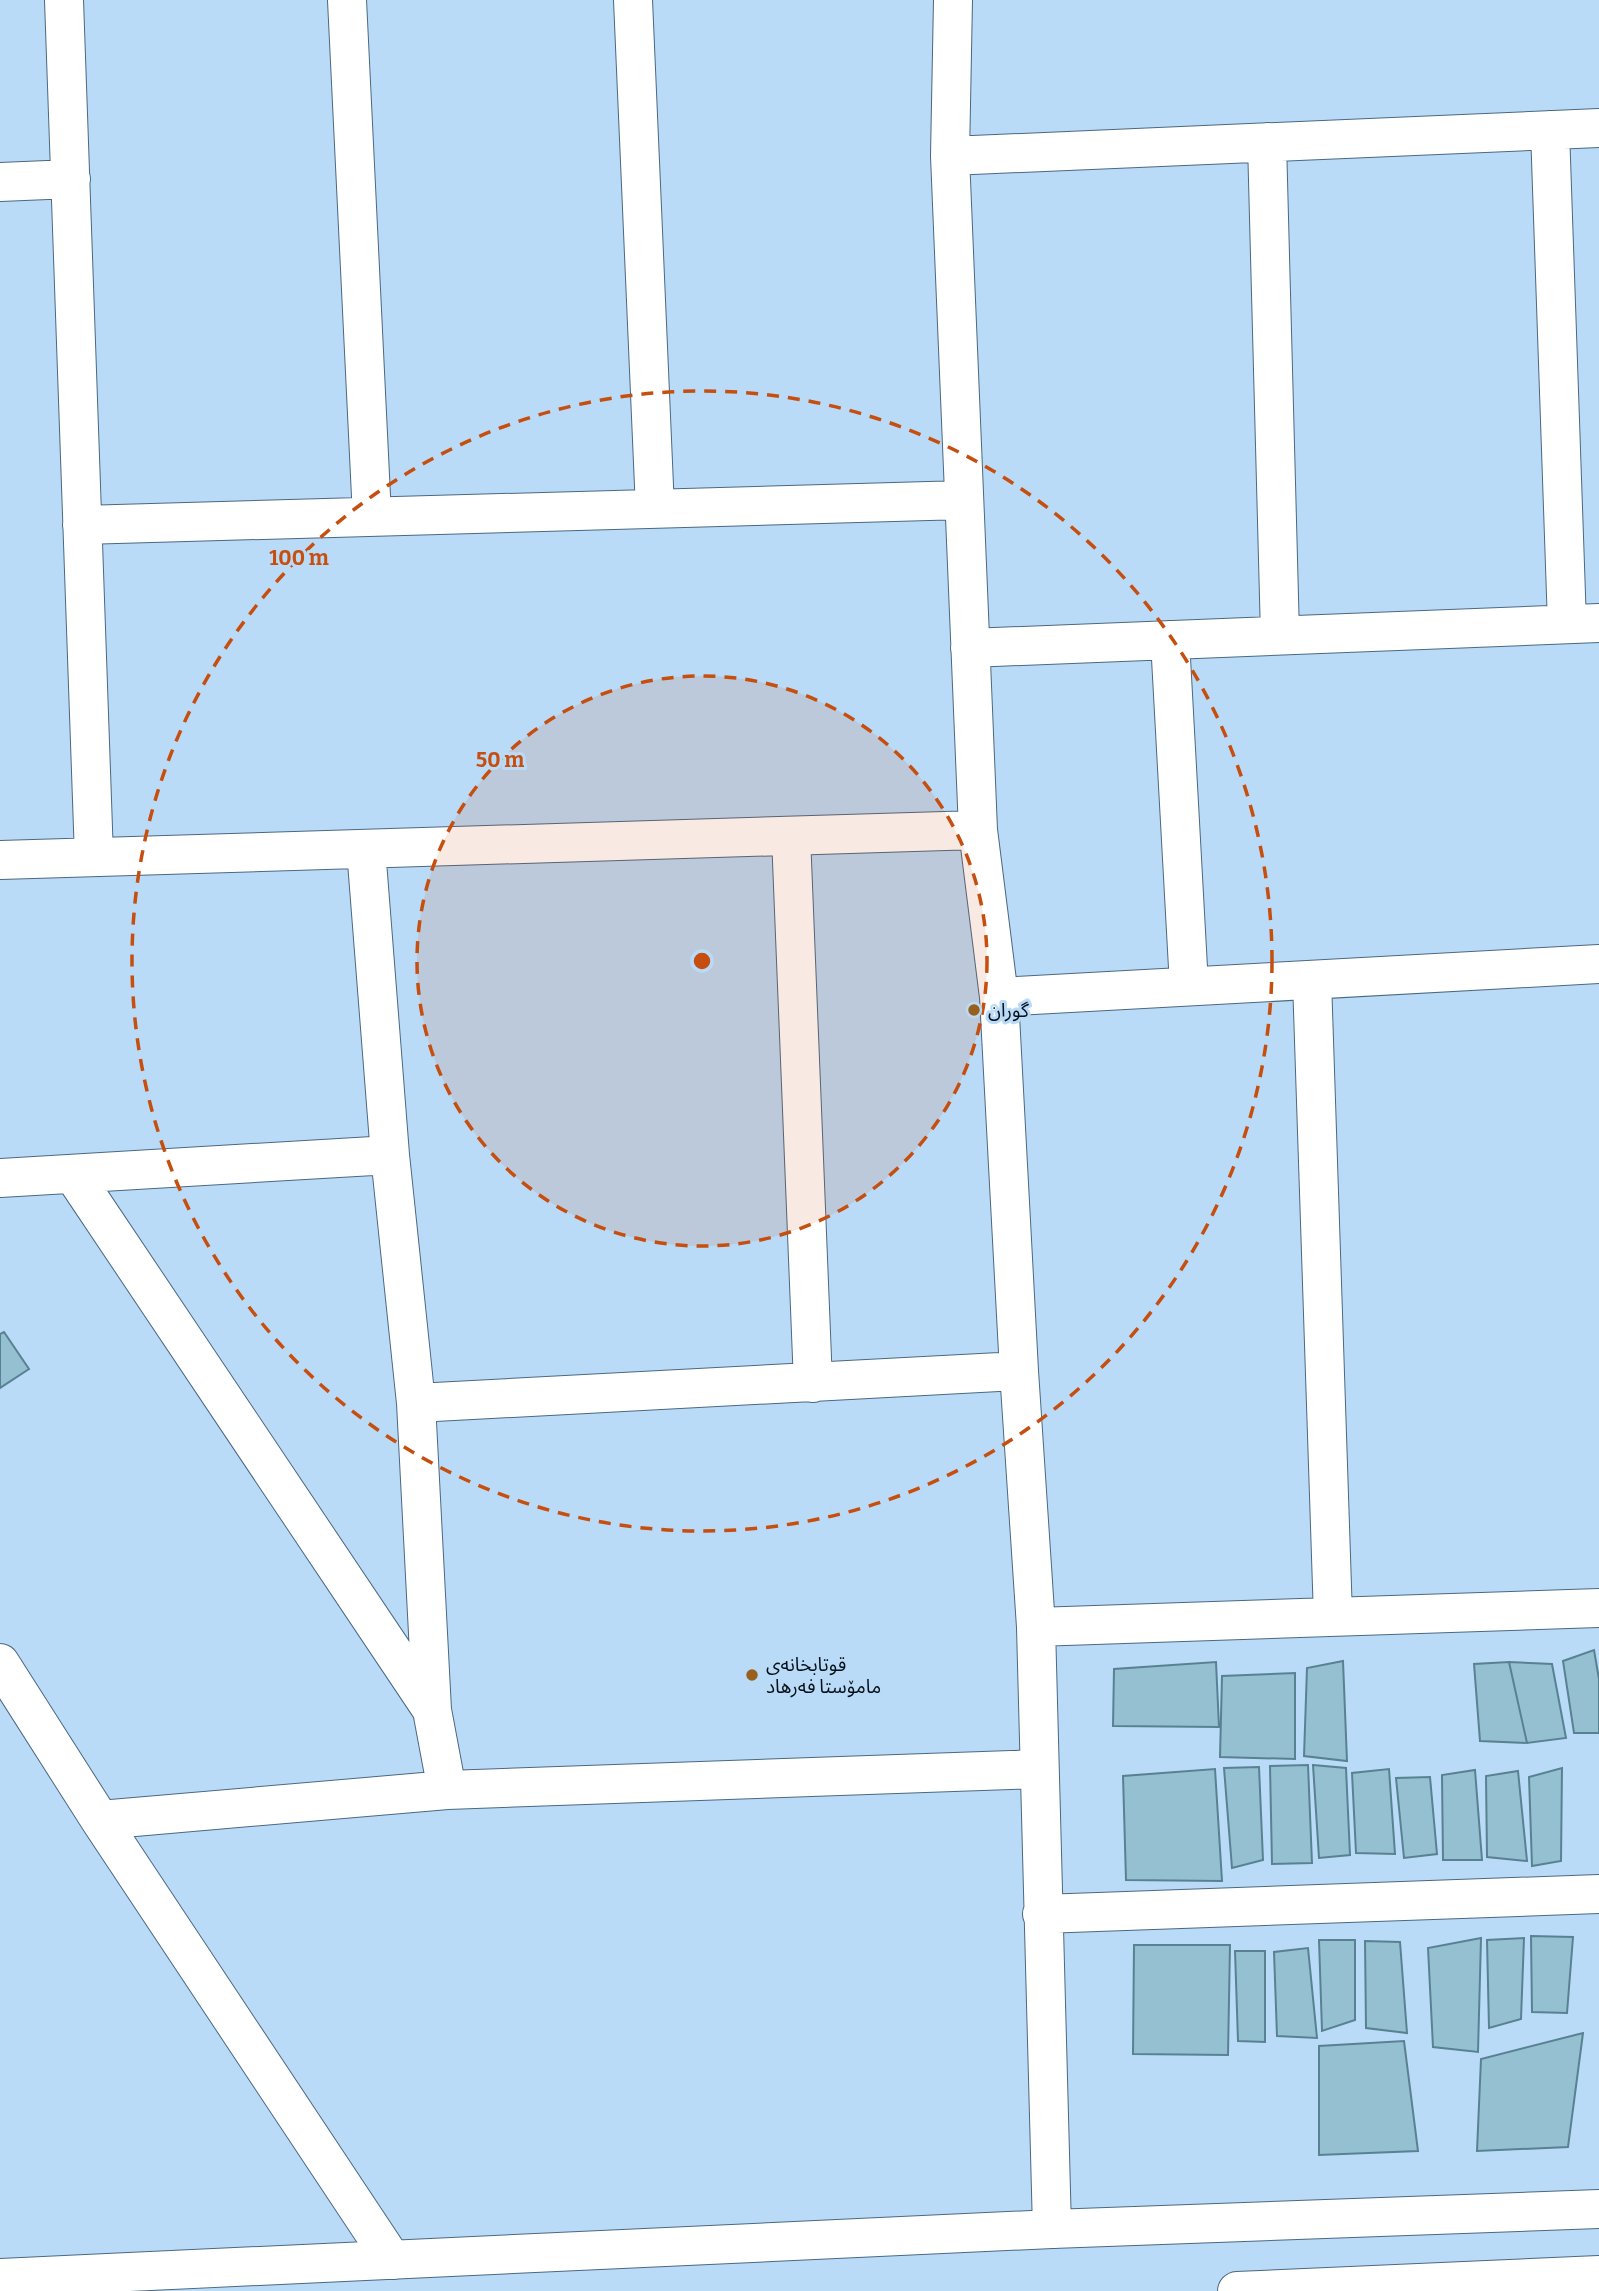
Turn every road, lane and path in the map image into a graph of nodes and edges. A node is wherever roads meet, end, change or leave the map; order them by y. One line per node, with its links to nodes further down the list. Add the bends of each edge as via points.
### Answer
1 (64, 0): 9 (street)
2 (347, 0): 13 (street)
3 (634, 0): 12 (street)
4 (953, 0): 8 (street)
5 (1599, 128): 6 (street)
6 (1550, 130): 7 (street); 15 (street)
7 (1267, 142): 8 (street); 16 (street)
8 (950, 156): 11 (street)
9 (71, 179): 10 (street); 14 (street)
10 (0, 182)
11 (964, 500): 12 (street); 18 (street)
12 (655, 509): 13 (street)
13 (372, 517): 14 (street)
14 (82, 525): 22 (street)
15 (1583, 624): 16 (street)
16 (1280, 635): 17 (street)
17 (1170, 639): 18 (street); 26 (street)
18 (970, 648): 19 (street)
19 (978, 830): 20 (street); 27 (street)
20 (791, 836): 21 (street); 32 (street)
21 (366, 849): 22 (street); 28 (street)
22 (94, 857): 23 (street)
23 (0, 860)
24 (1599, 964): 25 (street)
25 (1312, 980): 26 (street); 35 (street)
26 (1189, 986): 27 (street)
27 (999, 997): 31 (street)
28 (390, 1155): 29 (street); 33 (street)
29 (73, 1174): 30 (street); 38 (street)
30 (0, 1178)
31 (1019, 1371): 32 (street); 36 (street)
32 (813, 1383): 33 (street)
33 (416, 1402): 38 (street)
34 (1599, 1608): 35 (street)
35 (1333, 1617): 36 (street)
36 (1035, 1627): 39 (street)
37 (0, 1663): 41 (street)
38 (432, 1710): 40 (street)
39 (1039, 1769): 40 (street); 43 (street)
40 (447, 1790): 41 (street)
41 (100, 1820): 46 (street)
42 (1599, 1894): 43 (street)
43 (1042, 1914): 45 (street)
44 (1599, 2209): 45 (street)
45 (1052, 2229): 46 (street)
46 (392, 2260): 48 (street)
47 (1599, 2275): 49 (street)
48 (0, 2278)
49 (1329, 2289): 50 (street)
50 (1237, 2291)

